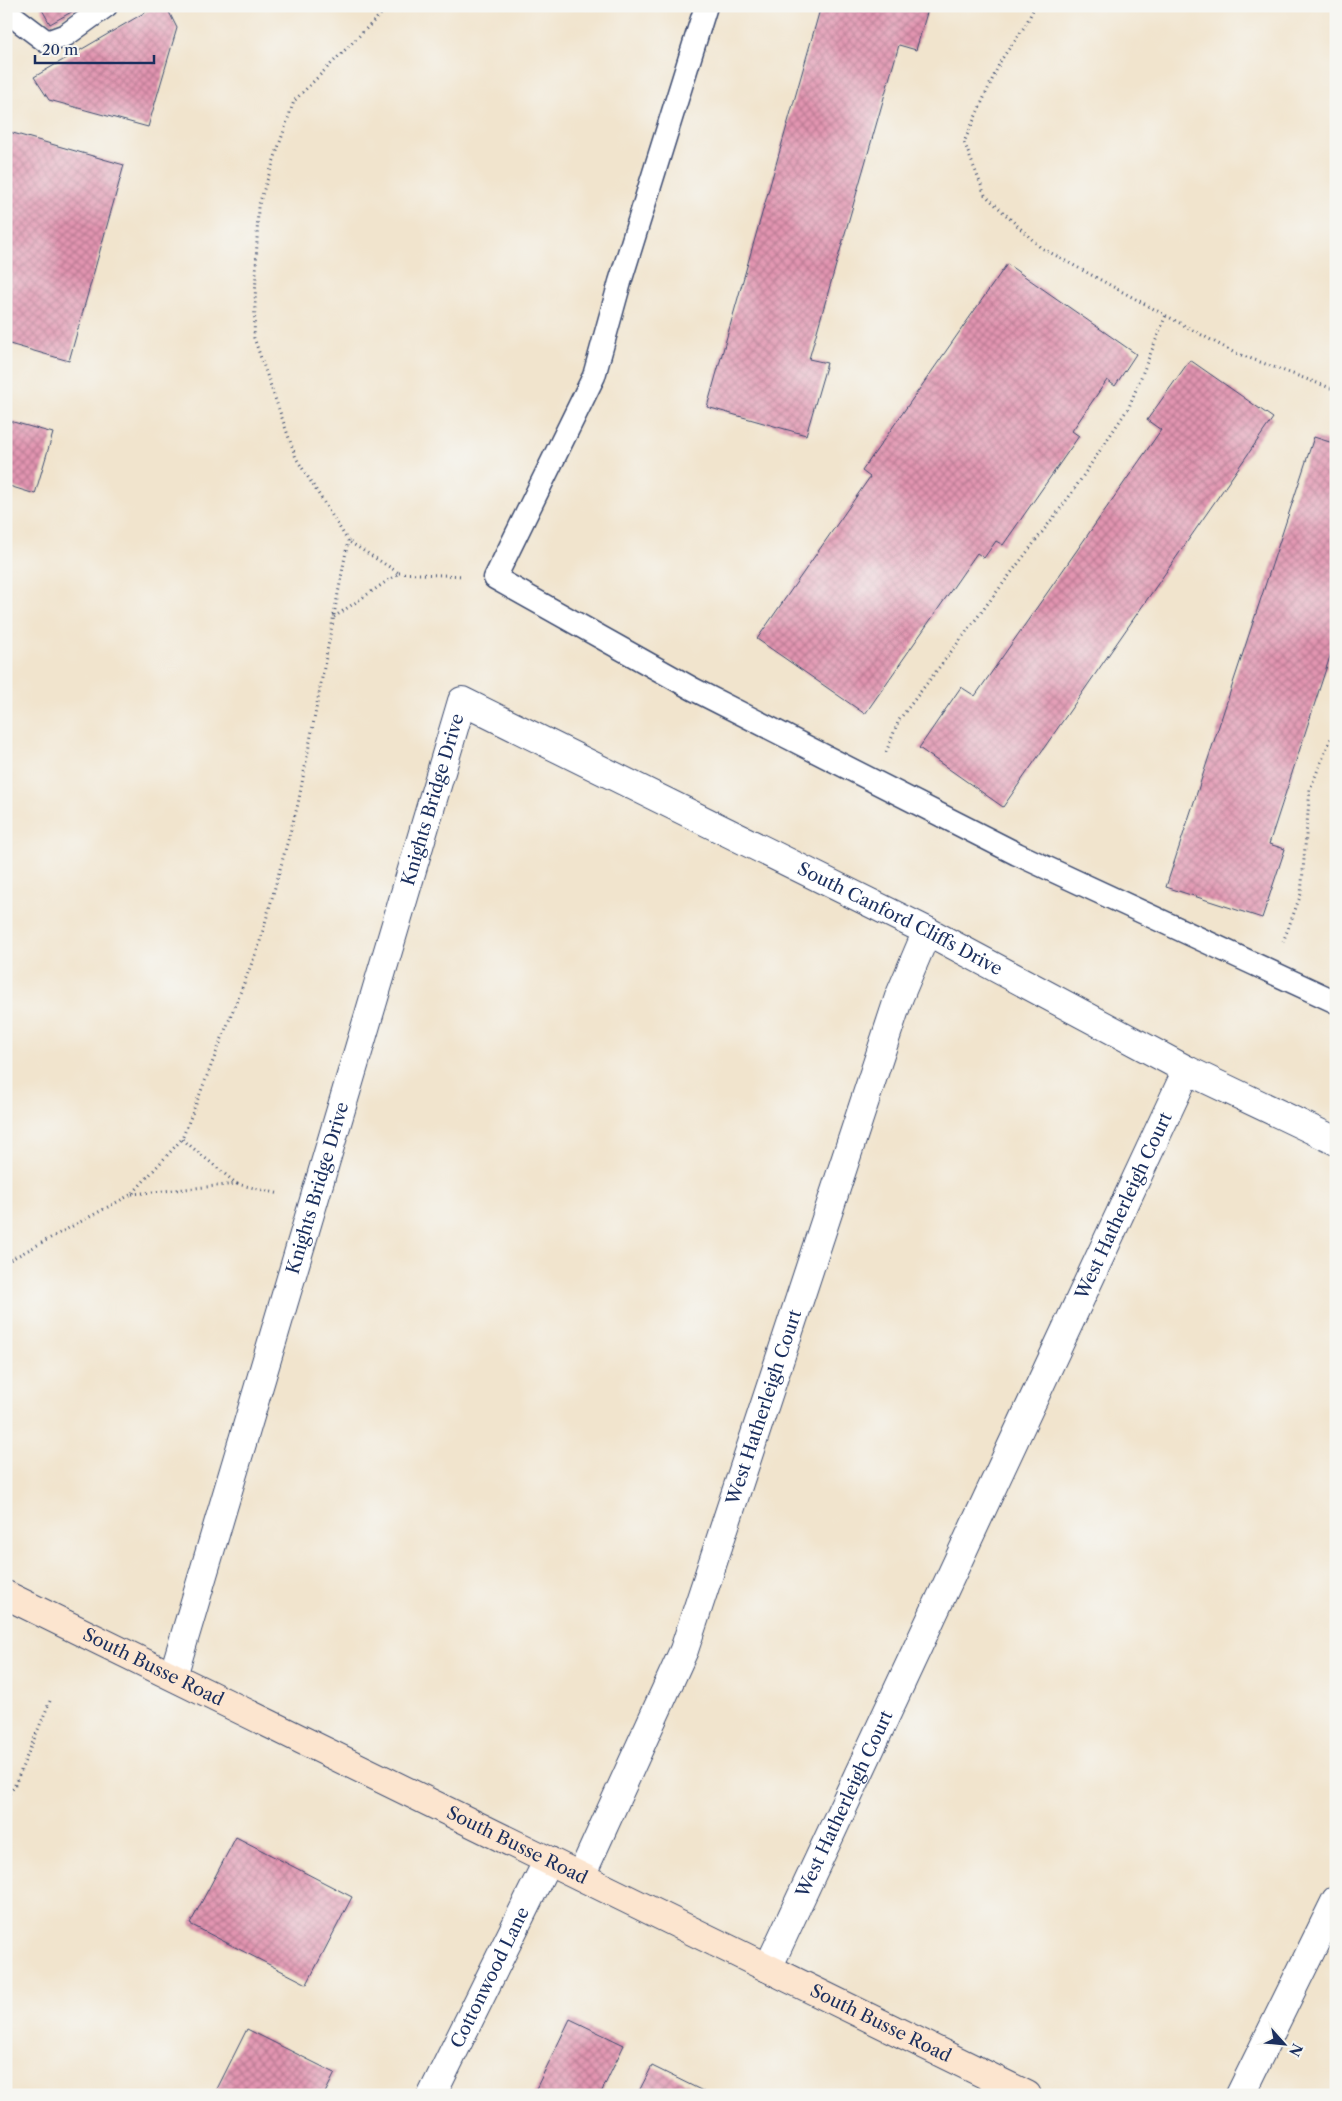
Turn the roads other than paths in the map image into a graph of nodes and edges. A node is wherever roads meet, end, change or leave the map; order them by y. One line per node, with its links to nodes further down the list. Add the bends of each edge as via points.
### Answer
1 (106, 6): 3 (lane, via 66,35 47,42)
2 (706, 6): 6 (lane, via 594,376 495,578 693,689 1017,854)
3 (6, 11)
4 (462, 700): 5 (street, South Canford Cliffs Drive); 10 (street, Knights Bridge Drive)
5 (927, 931): 7 (street, South Canford Cliffs Drive); 12 (street, West Hatherleigh Court, via 899,997 684,1650)
6 (1336, 1002)
7 (1187, 1070): 8 (street, South Canford Cliffs Drive); 14 (street, West Hatherleigh Court)
8 (1336, 1141)
9 (6, 1595): 10 (main road, South Busse Road)
10 (174, 1676): 11 (main road, South Busse Road)
11 (548, 1860): 12 (main road, South Busse Road); 15 (street, Cottonwood Lane)
12 (581, 1876): 14 (main road, South Busse Road)
13 (1336, 1900): 17 (street)
14 (768, 1968): 16 (main road, South Busse Road)
15 (432, 2095)
16 (1027, 2095)
17 (1240, 2095)

